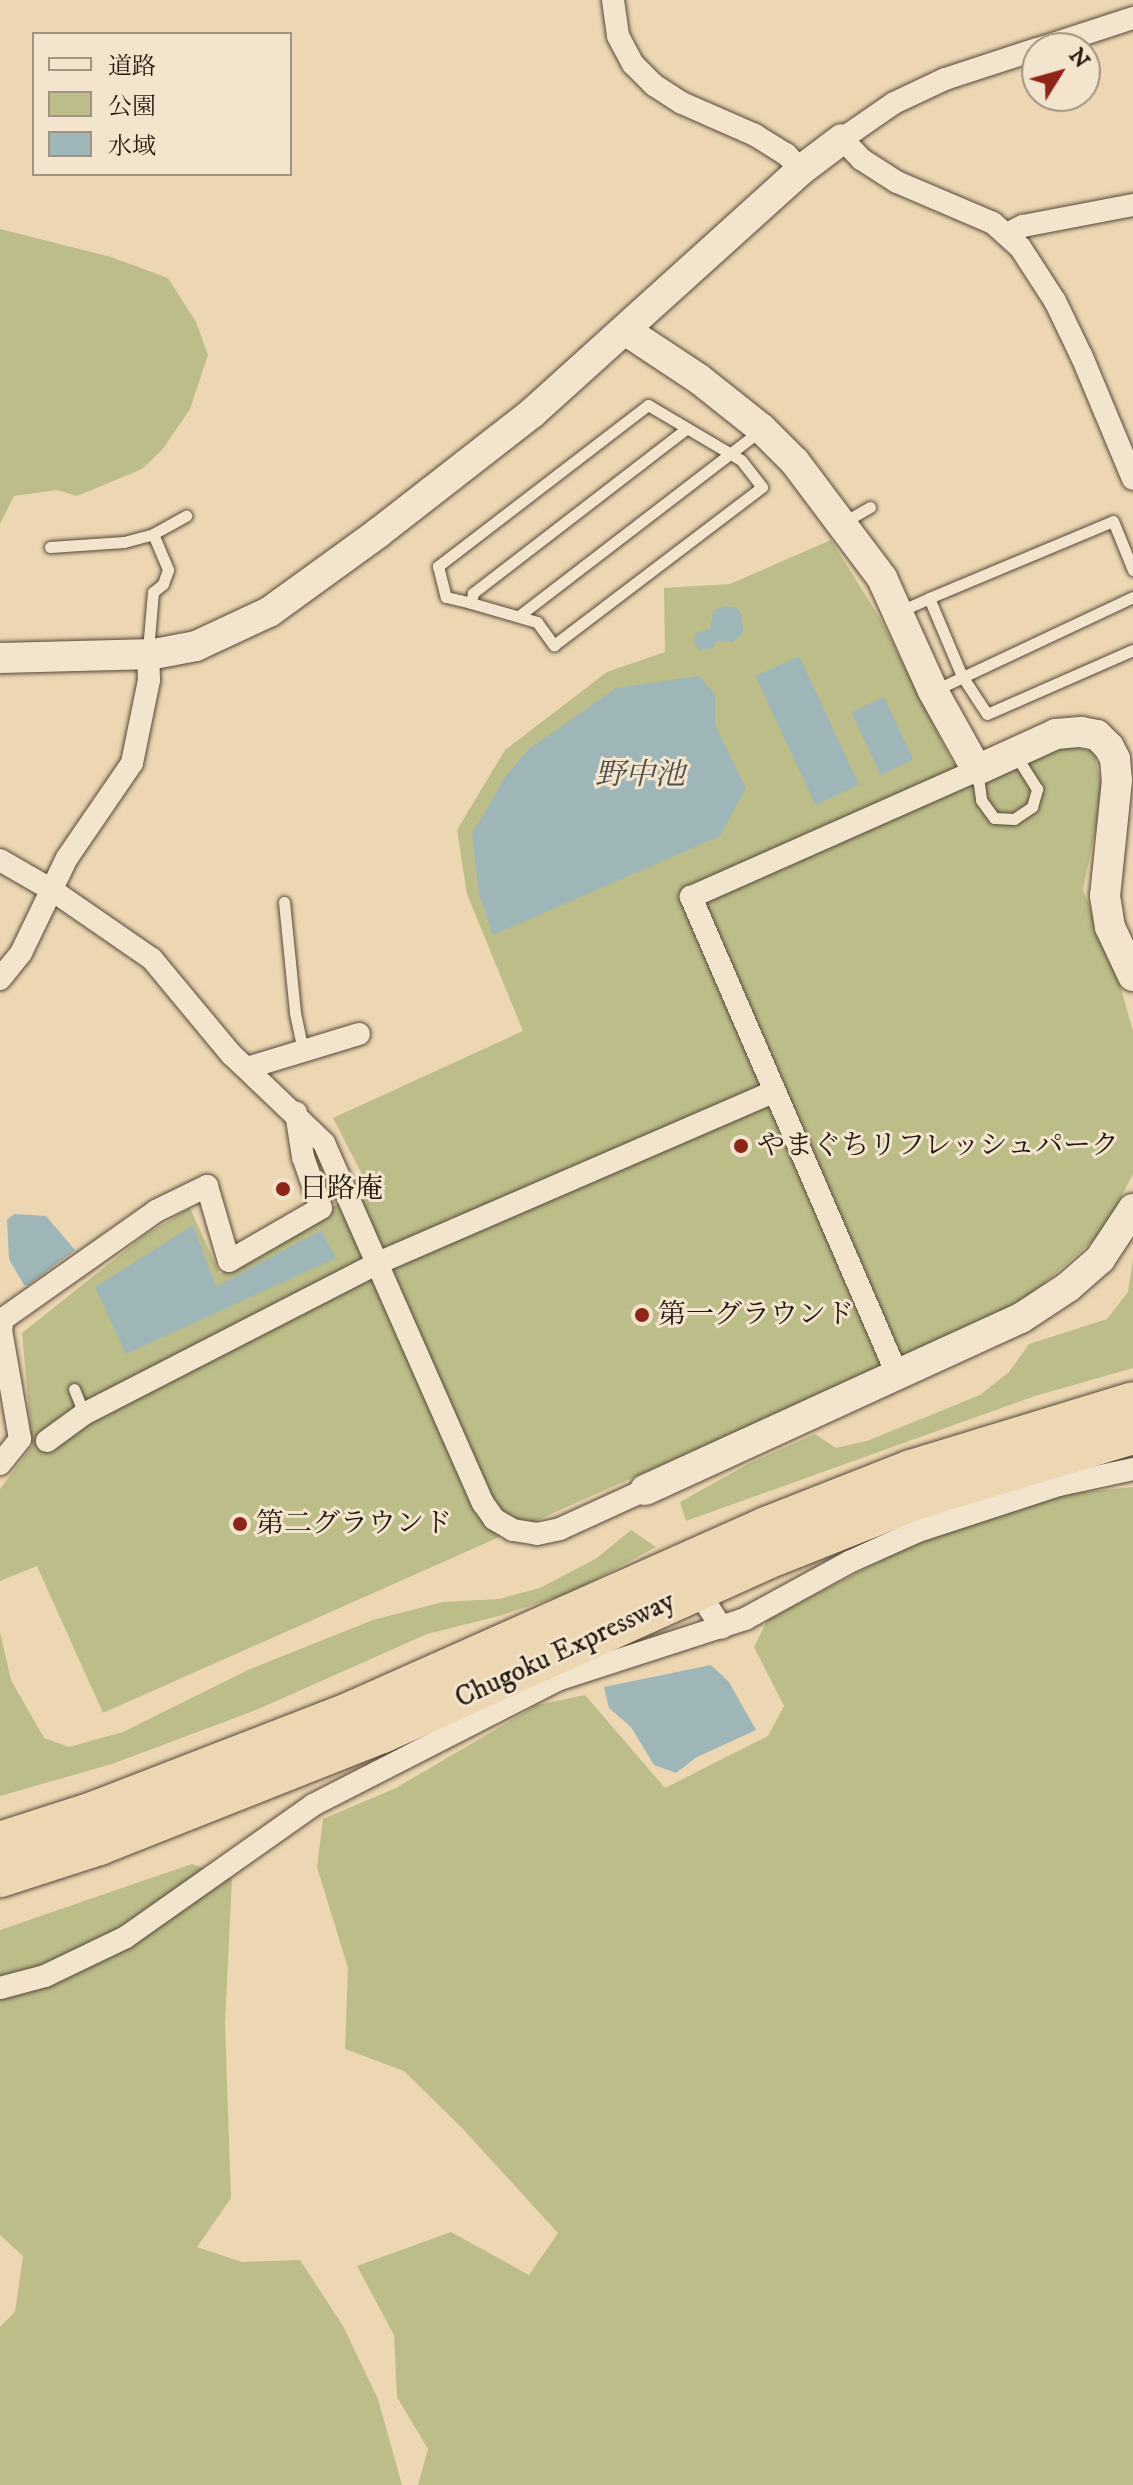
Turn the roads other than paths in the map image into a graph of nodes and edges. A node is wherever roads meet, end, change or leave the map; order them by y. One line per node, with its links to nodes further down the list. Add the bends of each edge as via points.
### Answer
1 (613, 0): 6 (street, via 618,36 633,64 654,85 755,135)
2 (1133, 18): 3 (street)
3 (1091, 32)
4 (1021, 55): 5 (street, via 945,79 894,103)
5 (842, 139): 6 (street); 8 (street, via 861,159 897,182)
6 (801, 170): 9 (street)
7 (1133, 205): 8 (street, via 1023,226)
8 (1007, 234): 13 (street, via 1055,301)
9 (625, 330): 11 (street); 26 (street, via 532,413 295,595 196,646)
10 (687, 428): 12 (lane); 22 (lane, via 473,593); 22 (lane, via 648,405 438,566 446,597)
11 (762, 429): 12 (lane); 16 (street)
12 (730, 454): 24 (lane); 24 (lane, via 762,487 554,645 537,622)
13 (1133, 479)
14 (870, 507): 16 (lane)
15 (186, 516): 17 (lane)
16 (843, 523): 23 (street, via 882,578)
17 (153, 534): 18 (lane, via 124,542); 26 (lane, via 168,570 153,592)
18 (50, 547)
19 (1133, 570): 21 (lane, via 1113,521)
20 (1133, 597): 28 (lane)
21 (929, 598): 23 (lane); 28 (lane)
22 (471, 603): 24 (lane)
23 (898, 612): 29 (street)
24 (520, 615)
25 (1133, 650): 28 (lane, via 987,714)
26 (151, 655): 27 (street); 33 (street, via 132,763 67,858)
27 (0, 658)
28 (962, 676): 29 (lane)
29 (933, 691): 31 (street)
30 (1013, 752): 31 (street); 31 (lane, via 1037,789 1032,807 1014,819 994,818 981,800); 35 (street, via 1056,734 1081,732 1097,735 1109,747 1117,780 1105,896 1110,927)
31 (977, 770): 40 (street, via 691,897)
32 (0, 860): 33 (street)
33 (52, 890): 36 (street, via 21,953); 39 (street, via 152,959)
34 (284, 902): 38 (lane)
35 (1133, 976)
36 (0, 979)
37 (359, 1034): 38 (street)
38 (303, 1051): 39 (street)
39 (247, 1068): 41 (street)
40 (774, 1092): 43 (street); 44 (street)
41 (296, 1113): 43 (street, via 324,1143); 50 (street, via 303,1157 321,1208 229,1261 207,1186 156,1211 3,1319 20,1439)
42 (1133, 1209): 44 (street, via 1100,1259 1068,1287 1021,1318)
43 (378, 1263): 47 (street); 52 (street, via 494,1519 513,1530 537,1534 560,1529)
44 (897, 1374): 52 (street)
45 (74, 1389): 47 (lane)
46 (1133, 1402): 55 (highway, Chugoku Expressway, via 911,1470 766,1527)
47 (84, 1414): 49 (street)
48 (1133, 1434): 58 (highway, Chugoku Expressway, via 920,1498 777,1555 382,1733)
49 (47, 1441)
50 (0, 1464)
51 (1133, 1469): 54 (street, via 1059,1485 918,1531)
52 (645, 1490)
53 (707, 1605): 54 (street)
54 (722, 1628): 61 (street, via 557,1680 313,1805 126,1937 45,1976)
55 (249, 1753): 56 (highway); 57 (highway, Chugoku Expressway)
56 (0, 1818)
57 (0, 1842)
58 (99, 1845): 59 (highway, Chugoku Expressway); 60 (highway)
59 (0, 1877)
60 (0, 1885)
61 (0, 1988)

